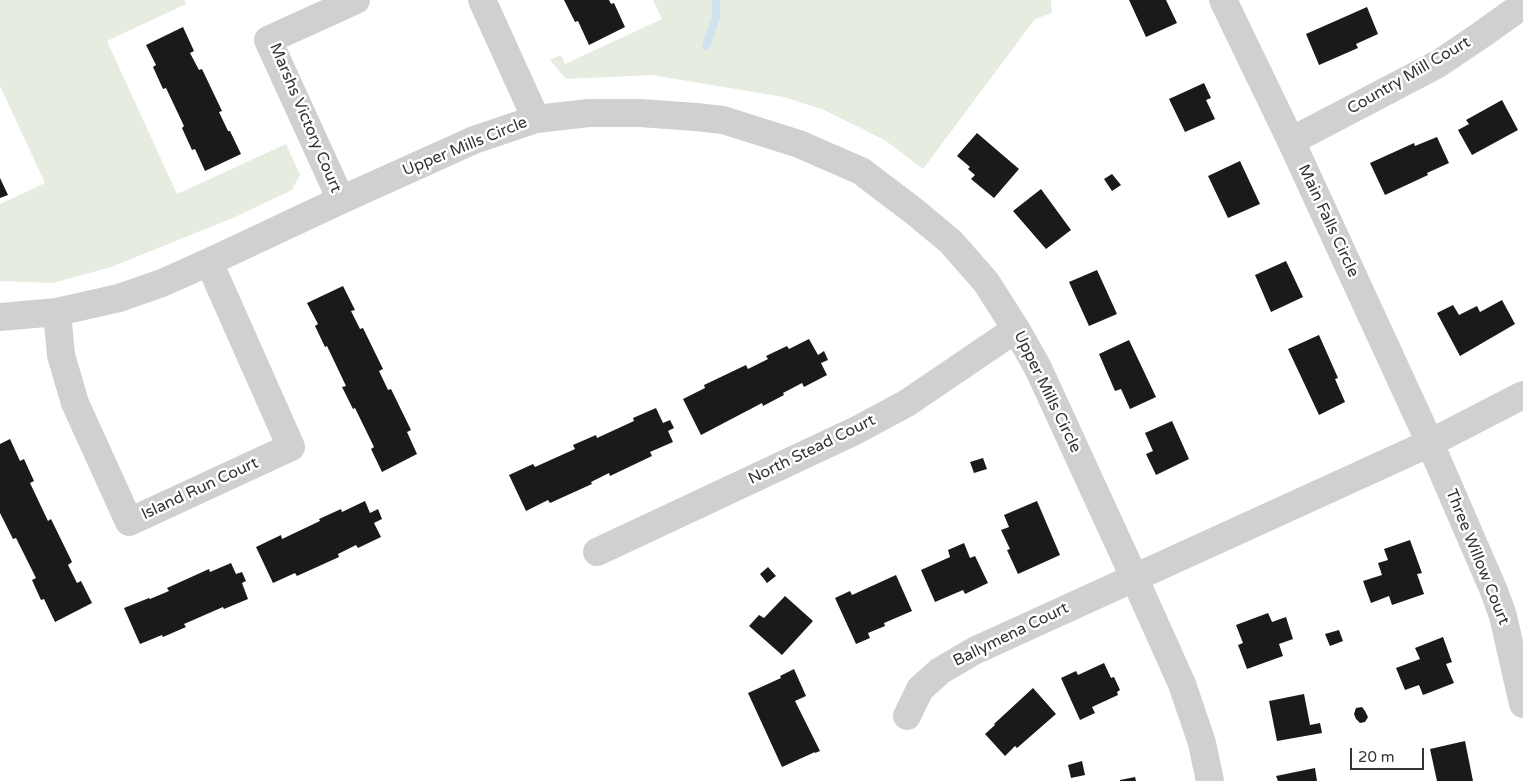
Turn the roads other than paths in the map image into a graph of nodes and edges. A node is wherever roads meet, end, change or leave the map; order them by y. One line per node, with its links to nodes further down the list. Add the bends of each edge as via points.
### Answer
1 (356, 0): 7 (street, Marshs Victory Court, via 268,40)
2 (482, 0): 5 (street)
3 (1223, 0): 6 (street, Main Falls Circle)
4 (1523, 5): 6 (street, Country Mill Court, via 1438,64)
5 (536, 119): 7 (street, Upper Mills Circle, via 474,140); 11 (street, Upper Mills Circle, via 589,113 696,117 723,120 799,144 861,172 951,242 986,282)
6 (1291, 141): 13 (street, Main Falls Circle)
7 (341, 200): 8 (street, Upper Mills Circle)
8 (209, 262): 9 (street, Upper Mills Circle, via 119,298); 9 (street, Island Run Court, via 291,447 129,522 76,402 61,356)
9 (57, 312): 10 (street, Upper Mills Circle)
10 (0, 317)
11 (1016, 330): 14 (street, North Stead Court, via 907,403); 15 (street, Upper Mills Circle, via 1038,368)
12 (1523, 395): 13 (street)
13 (1430, 443): 15 (street); 16 (street, Three Willow Court, via 1497,599)
14 (598, 552)
15 (1134, 577): 17 (street, Ballymena Court, via 974,651 940,671 920,690); 18 (street, Upper Mills Circle, via 1182,684 1202,743)
16 (1523, 704)
17 (907, 716)
18 (1210, 781)

